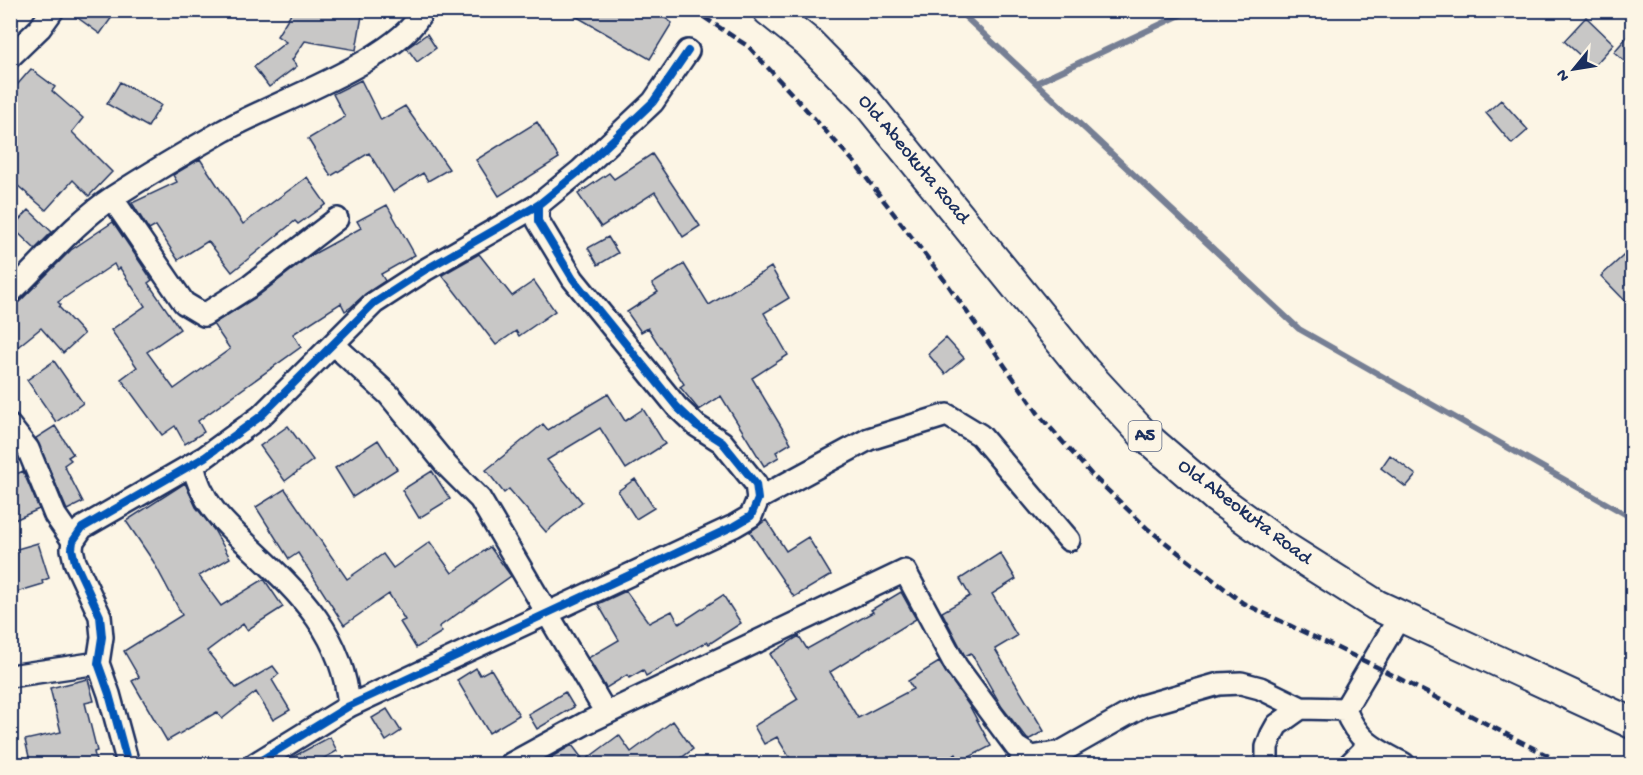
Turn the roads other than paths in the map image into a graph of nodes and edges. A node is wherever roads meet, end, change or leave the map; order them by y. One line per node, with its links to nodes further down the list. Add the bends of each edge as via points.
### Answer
1 (53, 10): 5 (street)
2 (423, 10): 6 (street, via 412,27 379,54 224,130)
3 (768, 10): 17 (highway, Old Abeokuta Road / A5, via 809,43 865,100 1084,370 1145,436 1217,498 1284,547)
4 (688, 51): 7 (street, via 653,102)
5 (10, 57)
6 (112, 198): 8 (street, via 184,303 204,315 250,286); 9 (street, via 70,232)
7 (538, 213): 10 (street, via 513,220 374,303); 13 (street, via 573,279 677,407 722,442 756,484)
8 (337, 219)
9 (10, 293)
10 (333, 344): 12 (street, via 261,416); 16 (street, via 389,395 447,466 480,499)
11 (10, 426): 14 (street, via 28,449 55,515)
12 (193, 464): 14 (street); 20 (street, via 202,496 225,525 292,587 329,633 341,659)
13 (758, 500): 15 (street, via 869,439 947,415 980,435); 16 (street, via 751,516 734,526)
14 (74, 532): 18 (street, via 75,562 100,616)
15 (1069, 540)
16 (549, 612): 20 (street); 23 (street)
17 (1400, 616): 22 (street); 24 (highway, Old Abeokuta Road / A5)
18 (98, 663): 19 (street); 27 (street)
19 (10, 676)
20 (349, 706): 28 (street)
21 (1300, 708): 22 (street); 26 (street, via 1241,682 1219,684 1142,706 1061,752); 30 (street, via 1277,725 1267,747)
22 (1345, 709): 25 (street)
23 (606, 713): 26 (street, via 905,571 956,666); 29 (street)
24 (1632, 723)
25 (1368, 746): 31 (street); 32 (street)
26 (1030, 762)
27 (128, 765)
28 (255, 765)
29 (511, 765)
30 (1267, 765)
31 (1350, 765)
32 (1404, 765)

